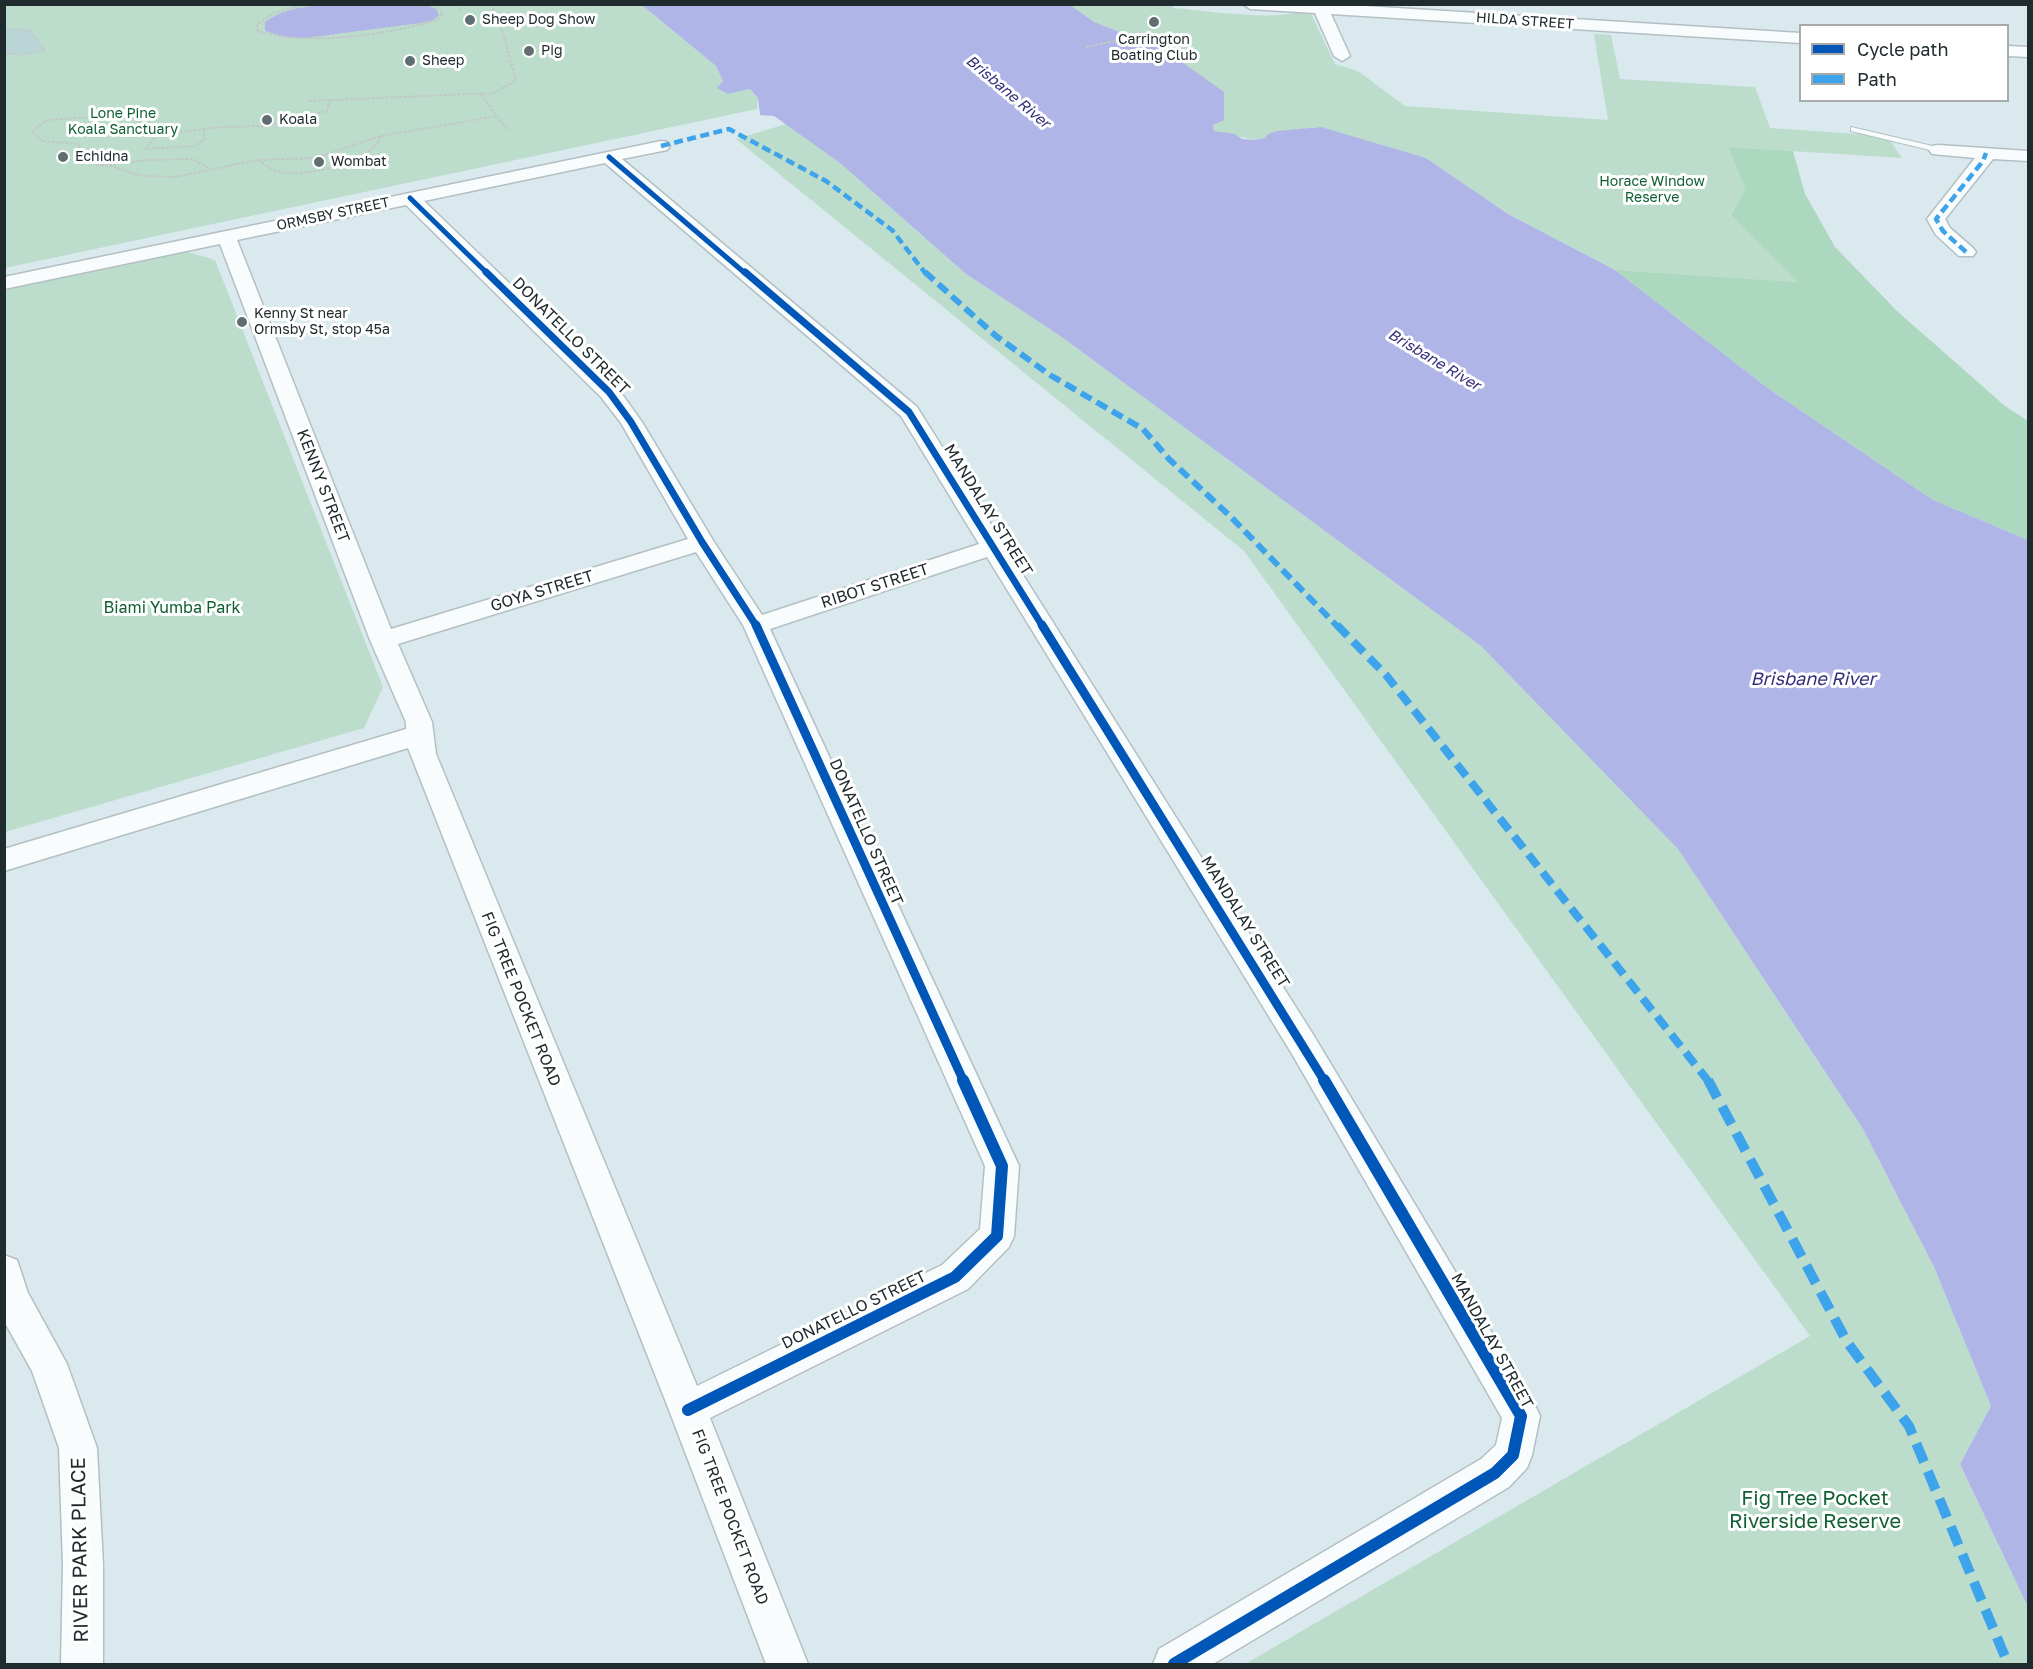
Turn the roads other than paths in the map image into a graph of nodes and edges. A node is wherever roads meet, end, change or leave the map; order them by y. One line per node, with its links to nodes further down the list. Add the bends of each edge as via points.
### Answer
1 (1250, 4): 2 (street, HILDA STREET)
2 (1322, 9): 4 (street, HILDA STREET); 8 (street)
3 (1575, 9): 4 (street)
4 (1591, 26): 5 (street, HILDA STREET)
5 (1799, 38)
6 (2009, 51): 7 (street)
7 (2028, 52)
8 (1342, 56)
9 (1854, 129): 11 (lane)
10 (661, 146): 14 (street, ORMSBY STREET)
11 (1938, 150): 12 (street)
12 (1986, 153): 13 (street); 17 (street, via 1983,162 1936,219)
13 (2028, 156)
14 (609, 157): 15 (street, ORMSBY STREET); 20 (street, MANDALAY STREET, via 909,412)
15 (410, 198): 16 (street, ORMSBY STREET); 19 (street, DONATELLO STREET, via 609,392)
16 (226, 236): 18 (street, ORMSBY STREET); 22 (street, KENNY STREET)
17 (1966, 252)
18 (4, 283)
19 (702, 542): 21 (street, DONATELLO STREET); 22 (street, GOYA STREET)
20 (994, 547): 21 (street, RIBOT STREET); 29 (street, MANDALAY STREET, via 1303,1045 1521,1416 1513,1455 1495,1473)
21 (756, 625): 26 (street, DONATELLO STREET, via 1002,1166 997,1236 955,1277)
22 (383, 640): 23 (street, KENNY STREET, via 419,722)
23 (419, 735): 24 (street); 26 (street, FIG TREE POCKET ROAD, via 426,765)
24 (4, 860)
25 (4, 1271): 27 (street, RIVER PARK PLACE, via 11,1298 48,1364 78,1448)
26 (688, 1410): 28 (street, FIG TREE POCKET ROAD)
27 (82, 1665)
28 (787, 1665)
29 (1174, 1665)

